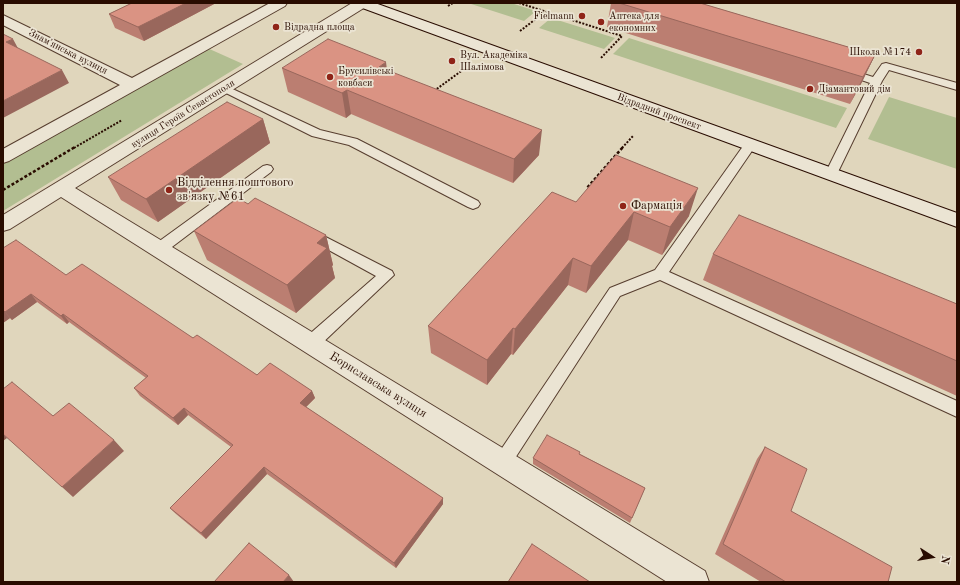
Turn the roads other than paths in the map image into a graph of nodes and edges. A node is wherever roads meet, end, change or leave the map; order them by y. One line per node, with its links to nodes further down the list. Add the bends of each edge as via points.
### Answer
1 (280, 3): 6 (street)
2 (362, 3): 8 (street, вулиця Героїв Севастополя); 9 (street, Відрадний проспект)
3 (3, 19): 6 (street, Знамʼянська вулиця)
4 (838, 69): 5 (lane)
5 (876, 81): 7 (lane, via 886,66); 12 (lane)
6 (133, 85): 10 (street)
7 (957, 87)
8 (224, 88): 13 (street, вулиця Героїв Севастополя); 14 (lane, via 316,133 353,142)
9 (750, 145): 12 (street, Відрадний проспект); 19 (lane)
10 (3, 157)
11 (267, 169): 18 (lane)
12 (831, 174): 15 (street, Відрадний проспект)
13 (61, 188): 16 (street, вулиця Героїв Севастополя); 18 (street, Бориславська вулиця)
14 (473, 204)
15 (957, 220)
16 (3, 224)
17 (297, 227): 20 (lane, via 387,275)
18 (159, 249): 20 (street, Бориславська вулиця)
19 (660, 274): 21 (lane); 22 (lane, via 615,292)
20 (311, 344): 22 (street, Бориславська вулиця)
21 (957, 409)
22 (502, 463): 23 (street, Бориславська вулиця)
23 (694, 582)

